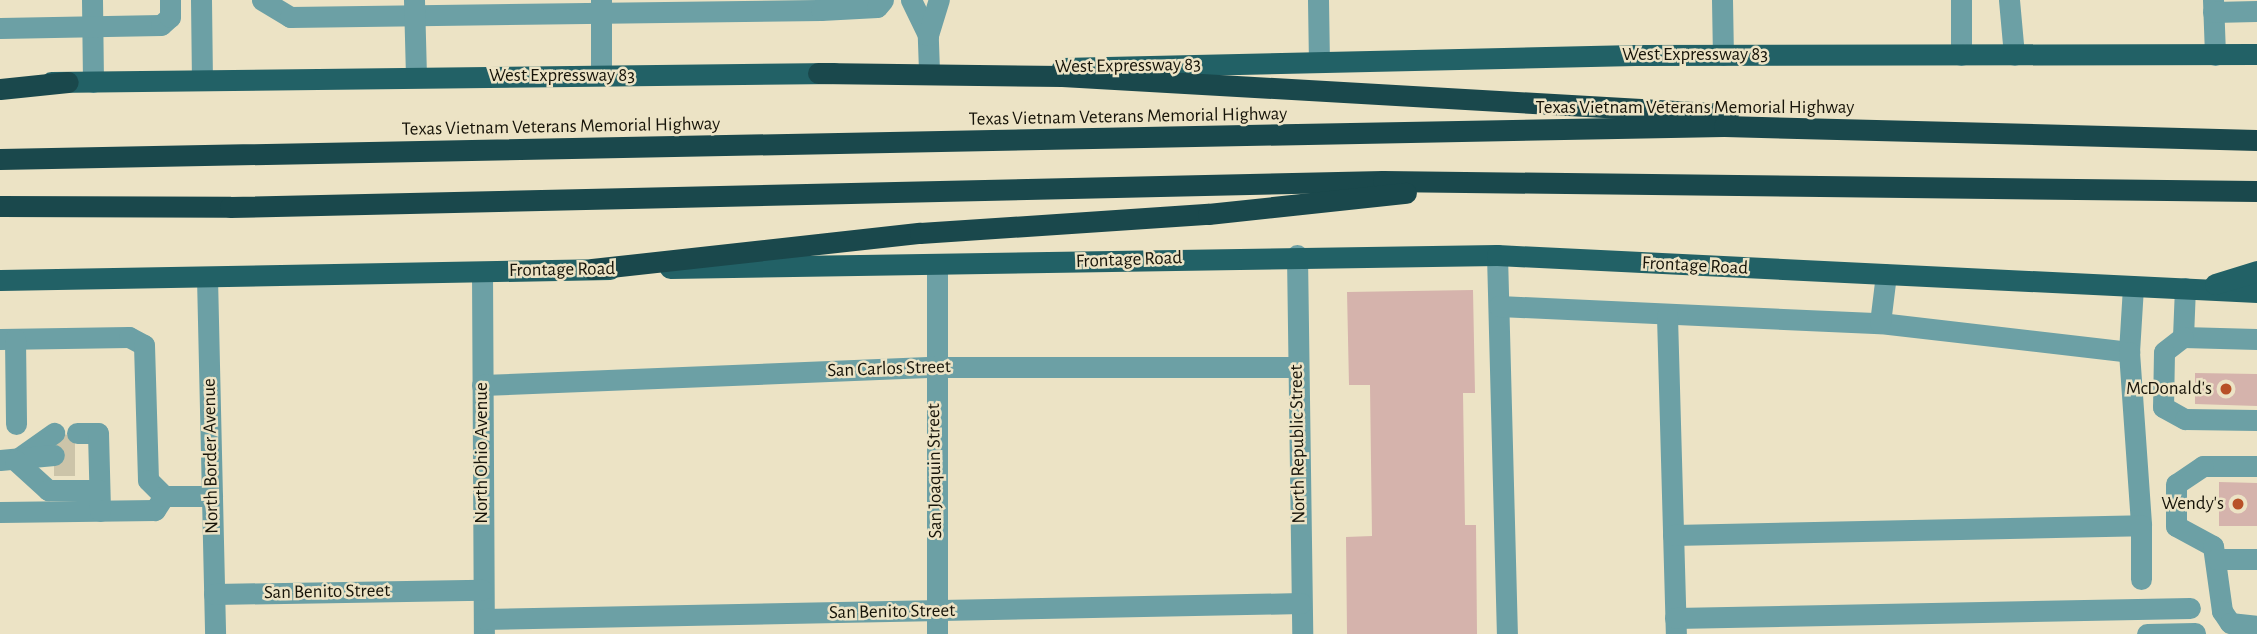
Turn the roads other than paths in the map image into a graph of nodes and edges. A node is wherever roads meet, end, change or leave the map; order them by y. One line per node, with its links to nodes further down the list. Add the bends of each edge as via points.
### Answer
1 (92, 0): 17 (street)
2 (170, 0): 17 (street, via 170,16 161,25)
3 (201, 0): 31 (street)
4 (261, 0): 15 (street, via 290,17)
5 (883, 0): 13 (street, via 877,7)
6 (911, 0): 19 (street)
7 (939, 0): 19 (street)
8 (1318, 0): 25 (street)
9 (1722, 0): 21 (street)
10 (1961, 0): 22 (street)
11 (2009, 0): 23 (street)
12 (599, 4): 13 (street); 15 (street); 29 (street)
13 (790, 5)
14 (2213, 6): 16 (street); 24 (street)
15 (414, 7): 30 (street)
16 (2246, 9)
17 (92, 27): 18 (street); 34 (street)
18 (0, 28)
19 (928, 35): 27 (street)
20 (2257, 54): 24 (main road, West Expressway 83)
21 (1723, 55): 22 (main road, West Expressway 83); 25 (main road, West Expressway 83)
22 (1961, 55): 23 (main road, West Expressway 83)
23 (2014, 55): 24 (main road, West Expressway 83)
24 (2221, 55): 26 (main road)
25 (1319, 62): 27 (main road, West Expressway 83)
26 (2257, 64)
27 (929, 71): 28 (main road, West Expressway 83)
28 (818, 73): 29 (main road, West Expressway 83); 36 (highway, via 1062,76)
29 (601, 75): 30 (main road, West Expressway 83)
30 (416, 77): 31 (main road, West Expressway 83)
31 (202, 79): 34 (main road, West Expressway 83)
32 (0, 82): 33 (main road, West Expressway 83)
33 (68, 82): 34 (main road, West Expressway 83); 35 (highway)
34 (93, 82)
35 (0, 89)
36 (2125, 137): 37 (highway, Texas Vietnam Veterans Memorial Highway); 38 (highway, Texas Vietnam Veterans Memorial Highway, via 1724,126)
37 (2257, 140)
38 (0, 159)
39 (1505, 182): 40 (highway); 41 (highway, via 230,207); 45 (highway, via 1208,214 920,233)
40 (2257, 191)
41 (0, 206)
42 (1297, 255): 43 (main road, Frontage Road); 44 (main road, Frontage Road); 63 (street, North Republic Street)
43 (1497, 255): 48 (main road, Frontage Road); 54 (street)
44 (937, 265): 45 (main road, Frontage Road); 62 (street, San Joaquin Street)
45 (592, 269): 47 (main road, Frontage Road)
46 (2257, 271): 52 (main road)
47 (482, 272): 49 (main road, Frontage Road); 64 (street, North Ohio Avenue)
48 (1886, 274): 51 (main road, Frontage Road); 56 (street)
49 (207, 277): 50 (main road, Frontage Road); 72 (street, North Border Avenue)
50 (0, 280)
51 (2133, 286): 52 (main road, Frontage Road); 61 (street)
52 (2192, 289): 53 (main road, Frontage Road); 57 (street)
53 (2257, 292)
54 (1499, 306): 55 (street); 91 (street)
55 (1667, 316): 56 (street); 75 (street)
56 (1880, 323): 61 (street)
57 (2183, 337): 59 (street); 66 (street, via 2164,352 2163,407 2185,419)
58 (7, 339): 67 (street); 71 (street, via 129,337 145,345 148,481)
59 (2257, 339)
60 (2257, 350): 65 (street, via 2189,349 2175,361 2175,400 2187,408)
61 (2129, 352): 74 (street)
62 (934, 367): 63 (street, San Carlos Street); 64 (street, San Carlos Street); 83 (street, San Joaquin Street)
63 (1297, 367): 81 (street, North Republic Street)
64 (482, 385): 79 (street, North Ohio Avenue)
65 (2257, 410)
66 (2257, 420)
67 (16, 424)
68 (8, 460): 68 (street, via 54,455); 69 (street, via 48,490)
69 (89, 465): 71 (street, via 155,510); 73 (street)
70 (2257, 466): 76 (street, via 2203,466 2176,484 2176,526 2213,546)
71 (164, 496): 72 (street)
72 (212, 496): 80 (street, North Border Avenue)
73 (0, 512)
74 (2141, 525): 75 (street); 78 (street)
75 (1673, 535): 86 (street)
76 (2216, 559): 77 (street); 87 (street, via 2222,611 2230,623); 94 (street, via 2211,612 2223,629)
77 (2257, 559)
78 (2141, 579)
79 (482, 590): 80 (street, San Benito Street); 85 (street, North Ohio Avenue)
80 (214, 594): 88 (street, North Border Avenue)
81 (1301, 603): 83 (street, San Benito Street); 90 (street, North Republic Street)
82 (2190, 608): 84 (street)
83 (937, 612): 85 (street, San Benito Street); 89 (street, San Joaquin Street)
84 (1892, 624): 86 (street)
85 (484, 626)
86 (1676, 626)
87 (2257, 626)
88 (215, 634)
89 (937, 634)
90 (1302, 634)
91 (1507, 634)
92 (2147, 634): 93 (street)
93 (2195, 634)
94 (2235, 634)

